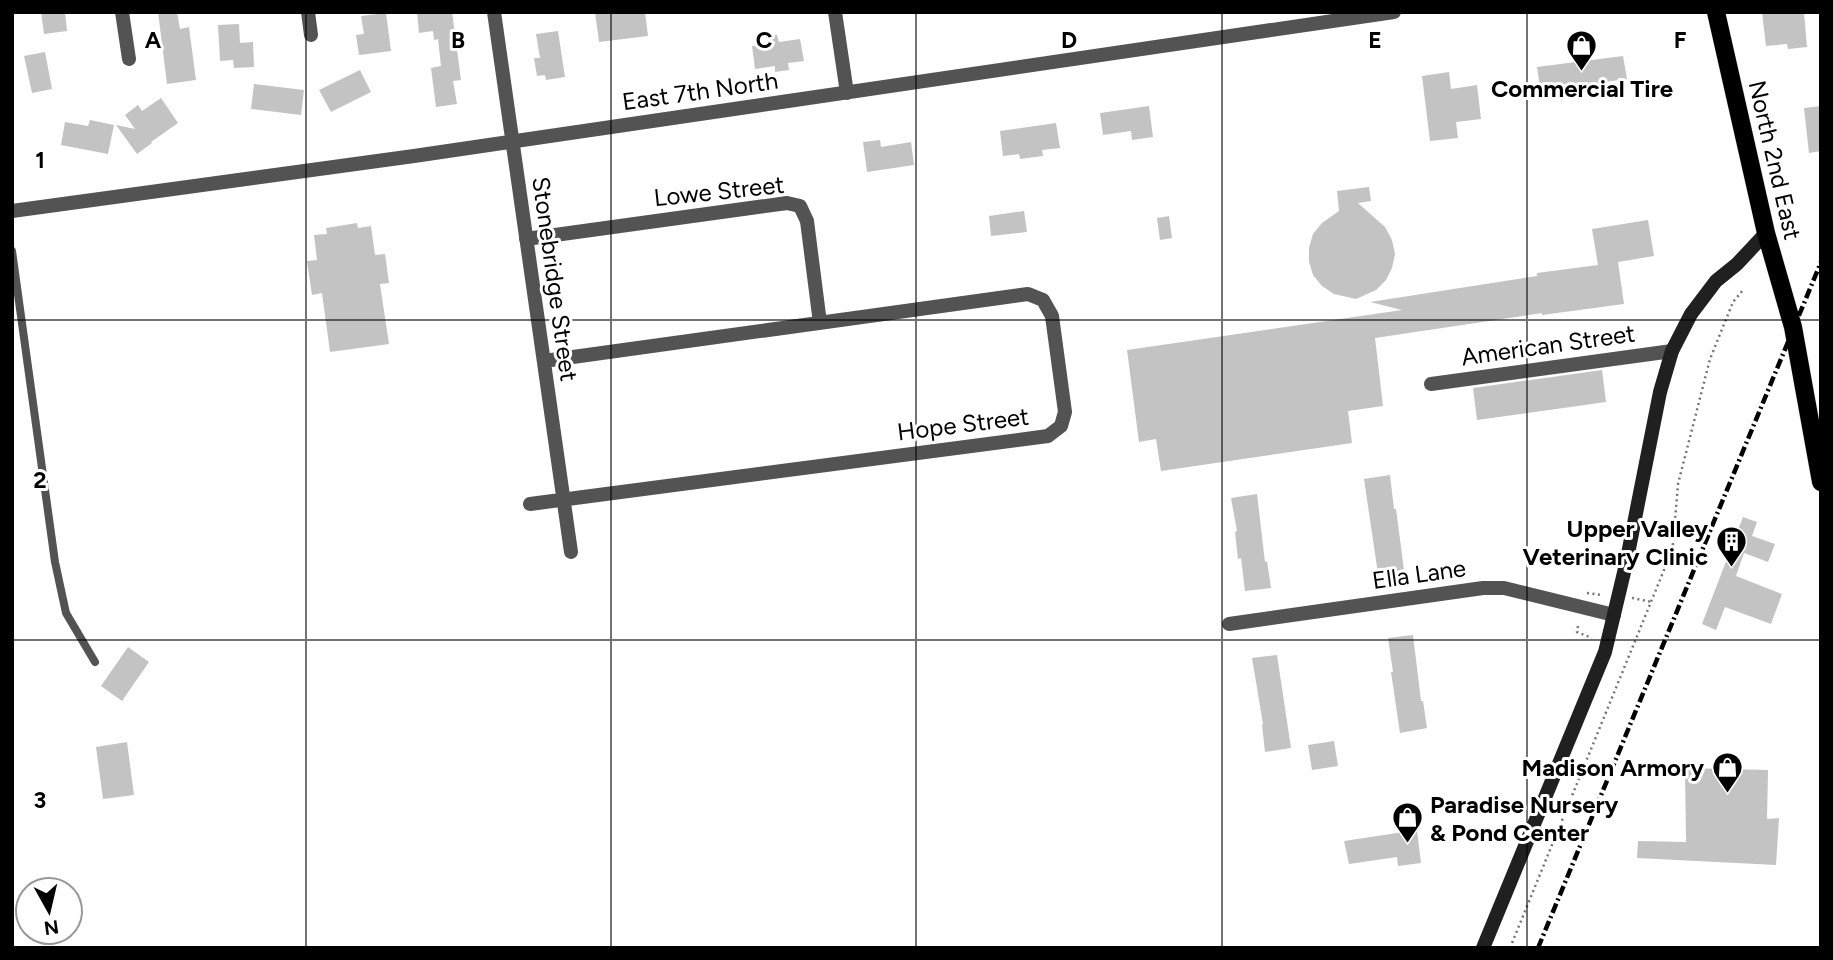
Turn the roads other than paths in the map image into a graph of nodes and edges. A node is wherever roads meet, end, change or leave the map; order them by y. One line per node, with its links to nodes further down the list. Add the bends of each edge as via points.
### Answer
1 (122, 12): 8 (street)
2 (308, 12): 7 (street)
3 (494, 12): 10 (street, Stonebridge Street)
4 (835, 12): 9 (street)
5 (1394, 12): 9 (street, East 7th North)
6 (1716, 12): 12 (main road, North 2nd East)
7 (311, 35)
8 (129, 59)
9 (848, 93): 10 (street, East 7th North)
10 (512, 142): 11 (street, East 7th North); 13 (street, Stonebridge Street)
11 (12, 211)
12 (1766, 233): 16 (main road, via 1716,281 1691,314); 19 (main road, North 2nd East, via 1793,327)
13 (526, 239): 15 (street, Lowe Street, via 788,202 800,206 807,221); 17 (street, Stonebridge Street)
14 (12, 251): 25 (lane, via 61,595 66,614)
15 (820, 323): 17 (street, Hope Street); 20 (street, Hope Street, via 1028,294 1043,300 1052,316 1065,412 1061,426 1048,436)
16 (1672, 351): 18 (street, American Street); 23 (main road)
17 (544, 361): 20 (street, Stonebridge Street)
18 (1431, 384)
19 (1821, 482)
20 (564, 499): 21 (street, Hope Street); 22 (street, Stonebridge Street)
21 (530, 504)
22 (572, 552)
23 (1614, 615): 24 (street, Ella Lane, via 1504,588 1483,588); 26 (main road, via 1605,652)
24 (1229, 624)
25 (95, 662)
26 (1483, 948)

